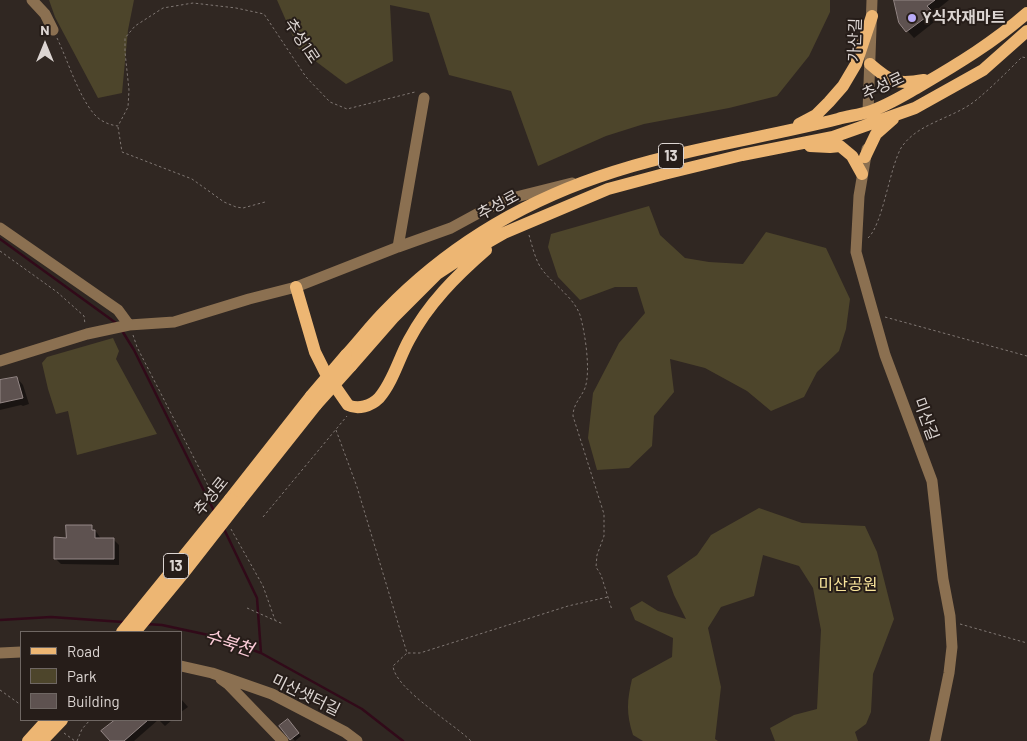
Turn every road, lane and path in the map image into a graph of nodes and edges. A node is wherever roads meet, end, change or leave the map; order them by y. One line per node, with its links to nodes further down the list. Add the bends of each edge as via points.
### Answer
1 (32, 0): 5 (street, via 45,14)
2 (872, 0): 4 (street, 가산길)
3 (1027, 13): 11 (main road, 추성로 / 13, via 967,59)
4 (872, 16): 10 (street, 가산길); 16 (main road, via 856,64 842,86 816,115)
5 (52, 30): 15 (path, via 94,114 108,125)
6 (1027, 31): 13 (main road, 추성로 / 13, via 983,70)
7 (1027, 54): 8 (path)
8 (1022, 57): 9 (path); 25 (path, via 973,102 914,134 901,148 877,223 870,236)
9 (1027, 58)
10 (870, 64): 11 (main road, via 892,81 906,83); 14 (street, 가산길)
11 (934, 78): 14 (main road, 추성로 / 13)
12 (424, 98): 15 (path, 추성1로, via 415,92 347,109 330,102 306,77 264,14 193,3 162,8 134,26 125,38 130,90 128,107); 26 (street)
13 (899, 114): 14 (main road, 추성로 / 13); 18 (main road, via 876,134)
14 (870, 118): 16 (main road, 추성로 / 13); 17 (main road, 추성로 / 13, via 833,137); 18 (street, 미산길, via 872,128)
15 (118, 126): 21 (path, via 122,152 192,179 236,208)
16 (782, 133): 20 (main road, 추성로 / 13, via 654,160)
17 (793, 145): 19 (main road, via 840,146 852,156); 22 (main road, 추성로 / 13, via 608,189)
18 (865, 157): 19 (street, 미산길)
19 (862, 174): 25 (street, 미산길)
20 (598, 177): 26 (street, via 512,198 451,228); 33 (main road, 추성로 / 13, via 543,199 464,243 384,311)
21 (265, 202)
22 (527, 224): 24 (main road, 추성로 / 13); 41 (path, via 540,267 571,300 584,334 585,386 573,408 573,416 604,514 604,536 596,567)
23 (0, 228): 30 (street, via 118,310)
24 (504, 233): 33 (main road, 추성로 / 13, via 437,274); 35 (main road, via 460,272 426,311 379,398 370,405)
25 (857, 243): 29 (street, 미산길, via 856,252)
26 (398, 247): 28 (street)
27 (0, 251): 31 (path, via 84,316)
28 (296, 287): 30 (street, via 174,322); 35 (main road, via 315,352)
29 (876, 321): 32 (path, via 886,316); 44 (street, 미산길, via 885,355 932,481)
30 (126, 326): 31 (street); 38 (path)
31 (87, 334): 34 (street)
32 (1027, 356)
33 (349, 361): 37 (main road, 추성로 / 13, bridge)
34 (0, 362)
35 (350, 406): 36 (path, via 349,414)
36 (336, 430): 39 (path); 52 (path, via 357,487)
37 (234, 500): 47 (main road, 추성로 / 13, bridge); 48 (main road, 추성로 / 13, bridge, via 182,575)
38 (216, 501)
39 (263, 517)
40 (229, 526): 45 (path, via 263,586)
41 (608, 597): 43 (path); 52 (path, via 568,606 420,653)
42 (247, 608): 45 (path)
43 (612, 610)
44 (950, 616): 49 (path, via 954,622); 66 (street, 미산길, via 950,673)
45 (275, 620): 46 (path)
46 (283, 624)
47 (123, 631)
48 (136, 631)
49 (1027, 643)
50 (0, 652): 51 (street)
51 (20, 652)
52 (407, 653): 65 (path, via 393,666 402,685)
53 (182, 666): 54 (street, 미산샛터길)
54 (212, 673): 63 (street, via 228,684); 64 (street, 미산샛터길, via 272,694)
55 (0, 690): 56 (path)
56 (20, 704)
57 (46, 721): 60 (main road)
58 (89, 721): 62 (path)
59 (62, 725): 61 (main road); 62 (path)
60 (28, 741)
61 (42, 741)
62 (76, 741)
63 (283, 741)
64 (357, 741)
65 (470, 741)
66 (935, 741)

